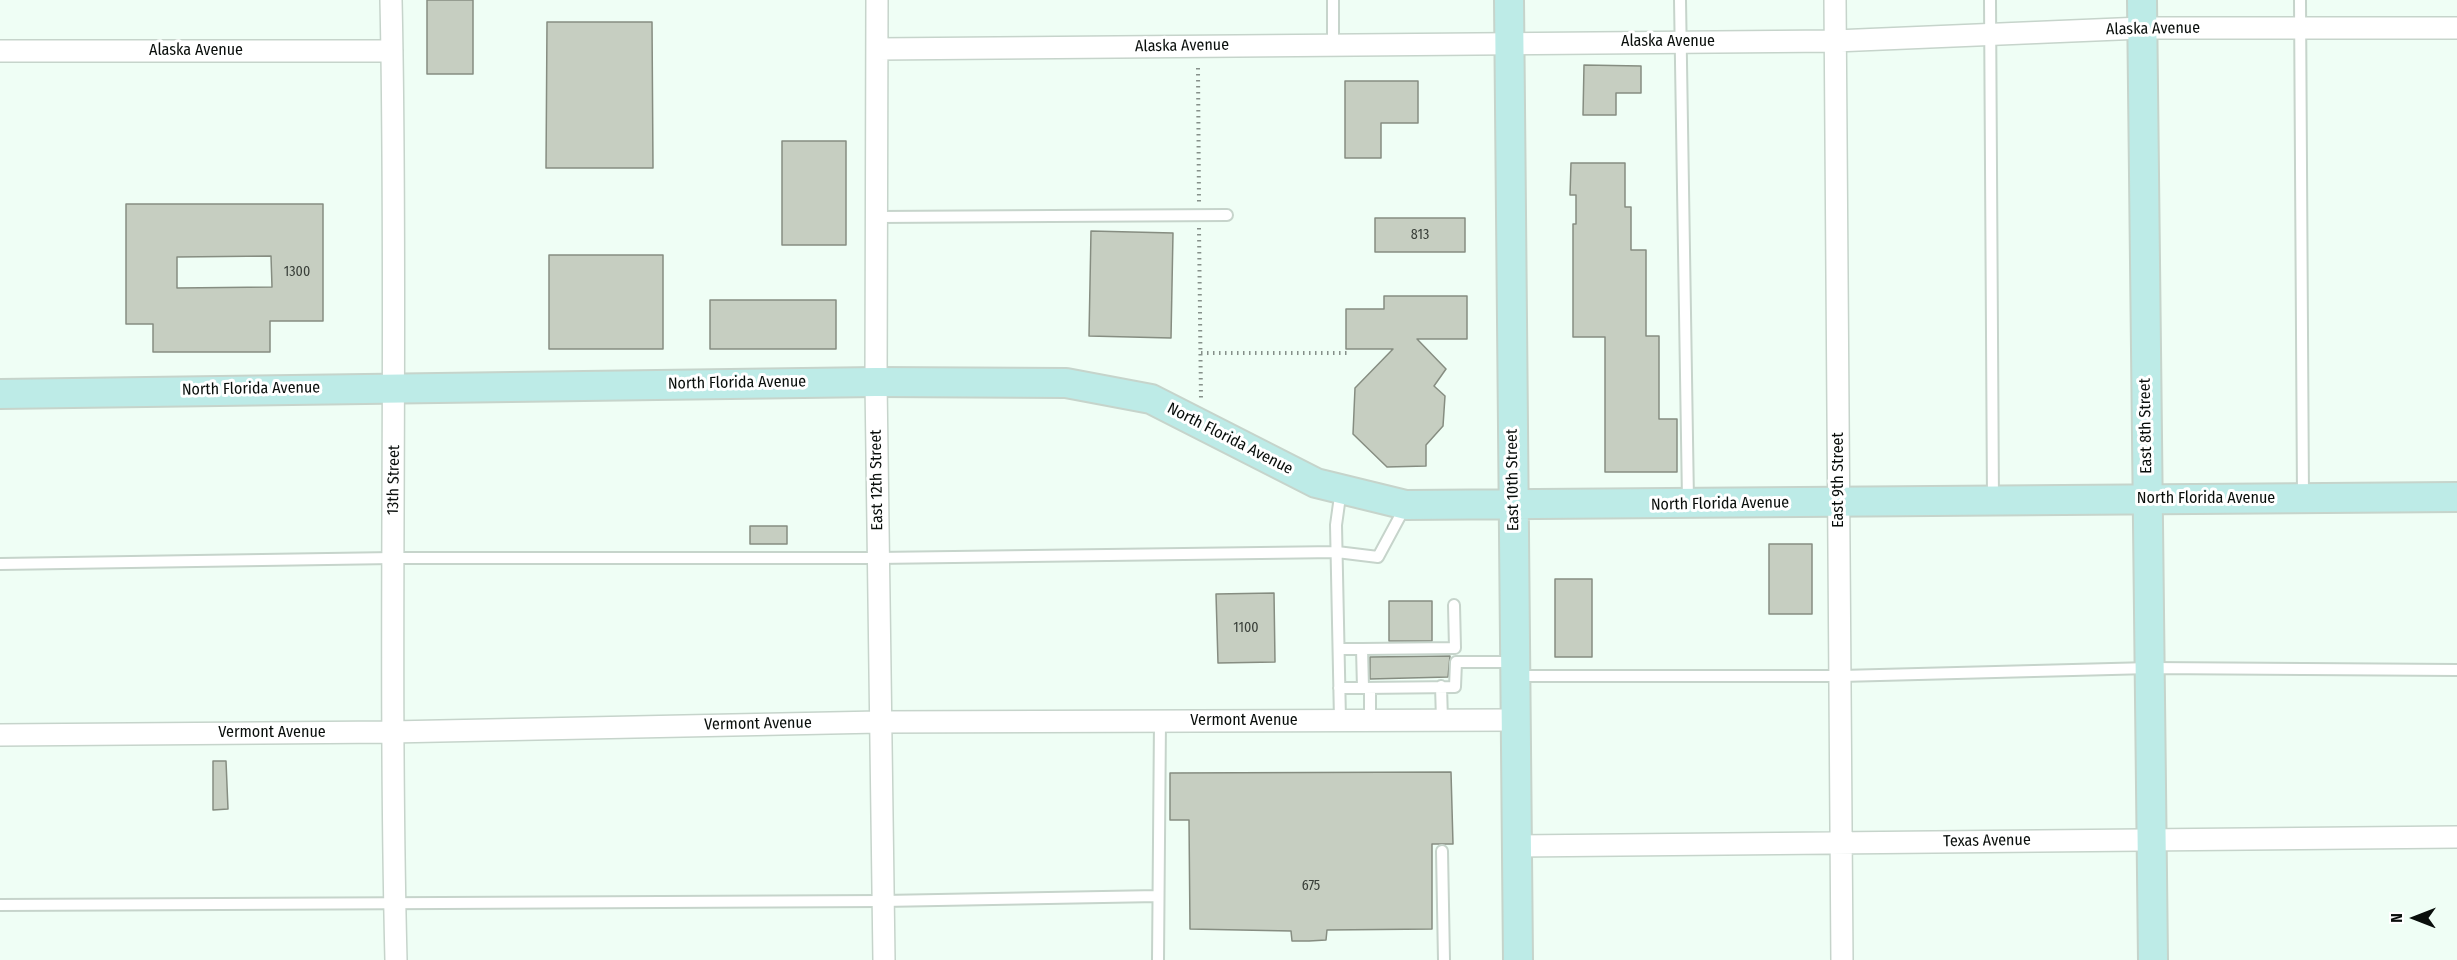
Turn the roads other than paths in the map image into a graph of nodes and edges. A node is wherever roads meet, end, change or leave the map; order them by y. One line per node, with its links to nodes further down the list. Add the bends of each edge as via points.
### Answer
1 (391, 0): 19 (street, 13th Street)
2 (877, 0): 17 (street, East 12th Street)
3 (1333, 0): 16 (lane)
4 (1509, 0): 15 (main road, East 10th Street)
5 (1680, 0): 14 (lane)
6 (1835, 0): 13 (street, East 9th Street)
7 (1990, 0): 12 (lane)
8 (2300, 0): 10 (lane)
9 (2142, 14): 10 (street, Alaska Avenue); 12 (street, Alaska Avenue); 28 (main road, East 8th Street)
10 (2301, 28): 11 (street, Alaska Avenue); 27 (lane)
11 (2457, 28)
12 (1991, 34): 13 (street, Alaska Avenue); 29 (lane)
13 (1835, 41): 14 (street, Alaska Avenue); 30 (street, East 9th Street)
14 (1680, 42): 15 (street, Alaska Avenue); 31 (lane)
15 (1509, 43): 16 (street, Alaska Avenue); 33 (main road, East 10th Street)
16 (1333, 45): 17 (street, Alaska Avenue)
17 (878, 49): 21 (street, East 12th Street)
18 (0, 51): 19 (street, Alaska Avenue)
19 (392, 51): 23 (street, 13th Street)
20 (1227, 215): 21 (lane)
21 (877, 217): 22 (street, East 12th Street)
22 (876, 382): 23 (main road, North Florida Avenue); 25 (main road, North Florida Avenue, via 1066,383 1151,399 1316,483); 36 (street, East 12th Street)
23 (395, 387): 24 (main road, North Florida Avenue); 35 (street, 13th Street)
24 (0, 394)
25 (1341, 489): 32 (main road, North Florida Avenue); 34 (lane)
26 (2457, 497): 27 (main road, North Florida Avenue)
27 (2303, 498): 28 (main road, North Florida Avenue)
28 (2147, 500): 29 (main road, North Florida Avenue); 43 (main road, East 8th Street)
29 (1993, 501): 30 (main road, North Florida Avenue)
30 (1839, 502): 31 (main road, North Florida Avenue); 46 (street, East 9th Street)
31 (1688, 504): 33 (main road, North Florida Avenue)
32 (1406, 505): 33 (main road, North Florida Avenue); 34 (lane, via 1378,557)
33 (1514, 505): 44 (main road, East 10th Street)
34 (1337, 552): 36 (lane); 40 (lane)
35 (393, 558): 36 (lane); 37 (lane); 56 (street, 13th Street)
36 (877, 558): 55 (street, East 12th Street)
37 (0, 564)
38 (1454, 605): 39 (lane)
39 (1455, 648): 41 (lane, via 1384,653); 42 (lane)
40 (1339, 649): 41 (lane); 48 (lane)
41 (1362, 649): 49 (lane)
42 (1456, 662): 44 (lane); 47 (lane, via 1455,687)
43 (2150, 668): 45 (lane); 46 (lane); 59 (main road, East 8th Street)
44 (1515, 669): 46 (lane); 53 (main road, East 10th Street)
45 (2457, 670)
46 (1840, 676): 60 (street, East 9th Street)
47 (1441, 686): 49 (lane, via 1407,682); 52 (lane)
48 (1339, 688): 49 (lane); 50 (lane)
49 (1367, 688): 51 (lane)
50 (1340, 720): 51 (street, Vermont Avenue); 54 (street, Vermont Avenue)
51 (1370, 720): 52 (street, Vermont Avenue)
52 (1442, 720): 53 (street, Vermont Avenue)
53 (1515, 720): 61 (main road, East 10th Street)
54 (1160, 721): 55 (street, Vermont Avenue); 63 (lane)
55 (879, 722): 56 (street, Vermont Avenue); 64 (street, East 12th Street)
56 (391, 732): 57 (street, Vermont Avenue); 65 (street, 13th Street)
57 (0, 735)
58 (2457, 837): 59 (street, Texas Avenue)
59 (2154, 838): 60 (street, Texas Avenue); 73 (main road, East 8th Street)
60 (1842, 845): 61 (street, Texas Avenue); 72 (street, East 9th Street)
61 (1516, 846): 71 (main road, East 10th Street)
62 (1442, 851): 70 (lane)
63 (1158, 896): 64 (lane); 69 (lane)
64 (883, 901): 65 (lane); 68 (street, East 12th Street)
65 (395, 904): 66 (lane); 67 (street, 13th Street)
66 (0, 905)
67 (396, 960)
68 (884, 960)
69 (1158, 960)
70 (1444, 960)
71 (1518, 960)
72 (1842, 960)
73 (2153, 960)

